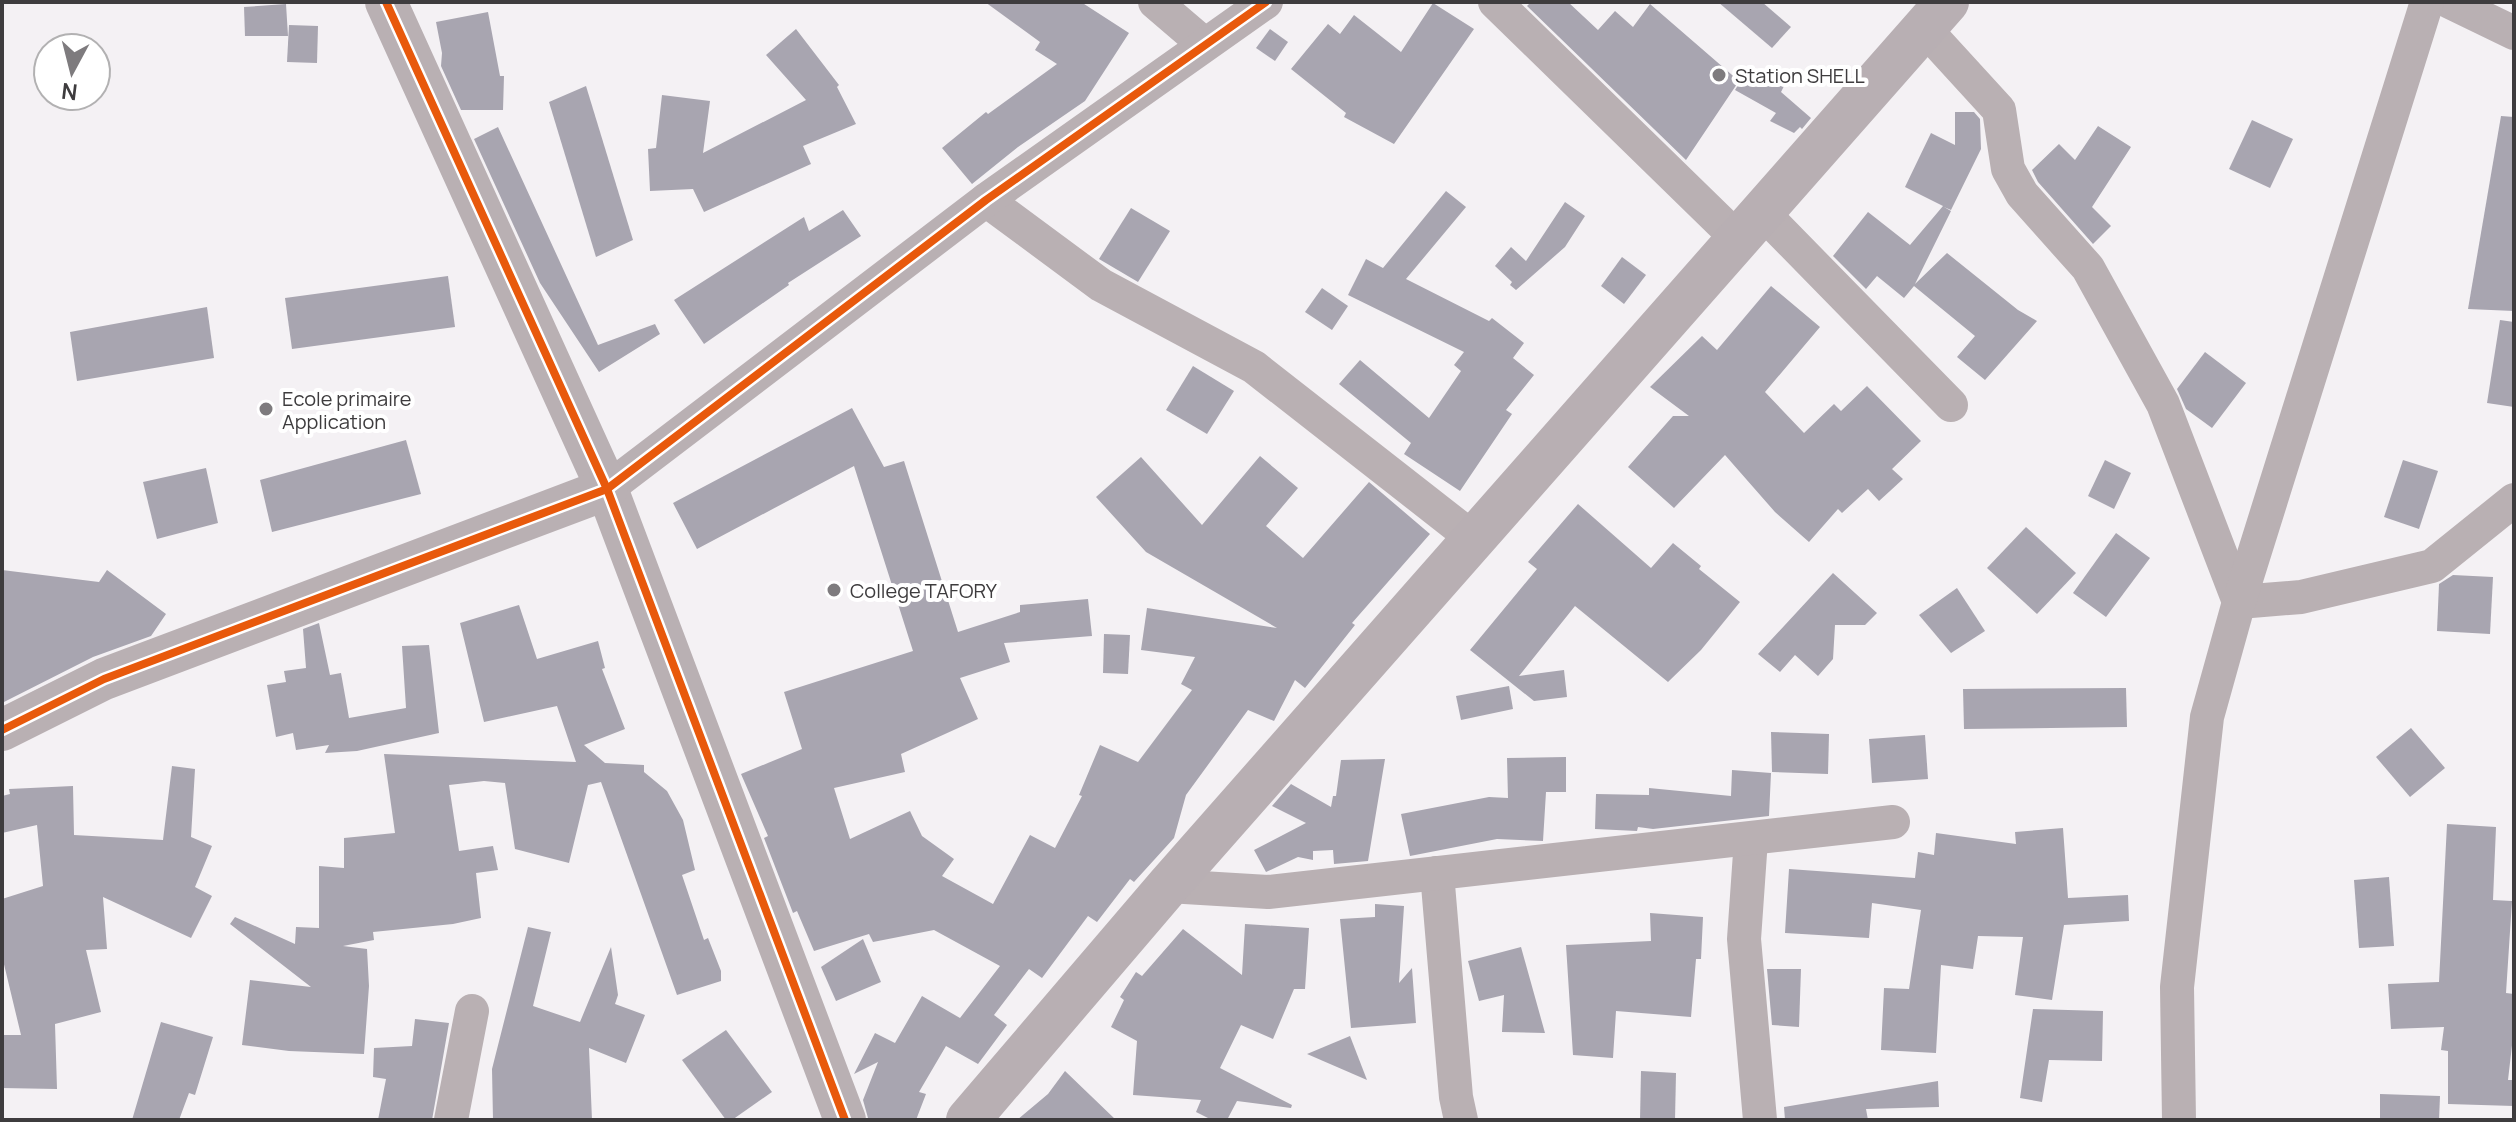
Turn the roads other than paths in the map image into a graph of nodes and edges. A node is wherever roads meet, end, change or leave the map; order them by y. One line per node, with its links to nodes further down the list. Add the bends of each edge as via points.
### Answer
1 (386, 2): 13 (street)
2 (1155, 2): 9 (street)
3 (1266, 2): 9 (street)
4 (1495, 2): 11 (street)
5 (2427, 2): 16 (street)
6 (2450, 2): 8 (street)
7 (1935, 15): 11 (main road); 16 (street, via 1999,110 2008,169 2022,194 2088,268 2163,404)
8 (2514, 34)
9 (1204, 44): 10 (street)
10 (986, 200): 13 (street); 15 (street, via 1101,285 1254,367)
11 (1750, 226): 12 (street); 15 (main road)
12 (1951, 405)
13 (607, 489): 17 (street, via 104,679); 25 (street)
14 (2514, 500): 16 (street, via 2432,566 2301,597)
15 (1474, 539): 21 (main road)
16 (2239, 602): 28 (street, via 2207,717 2198,781 2177,987)
17 (2, 730)
18 (1893, 822): 19 (street)
19 (1751, 839): 20 (street); 27 (street, via 1744,939)
20 (1437, 873): 21 (street, via 1268,892); 26 (street)
21 (1168, 886): 23 (main road)
22 (472, 1011): 24 (street)
23 (986, 1113)
24 (451, 1120)
25 (845, 1120)
26 (1461, 1120)
27 (1760, 1120)
28 (2179, 1120)

